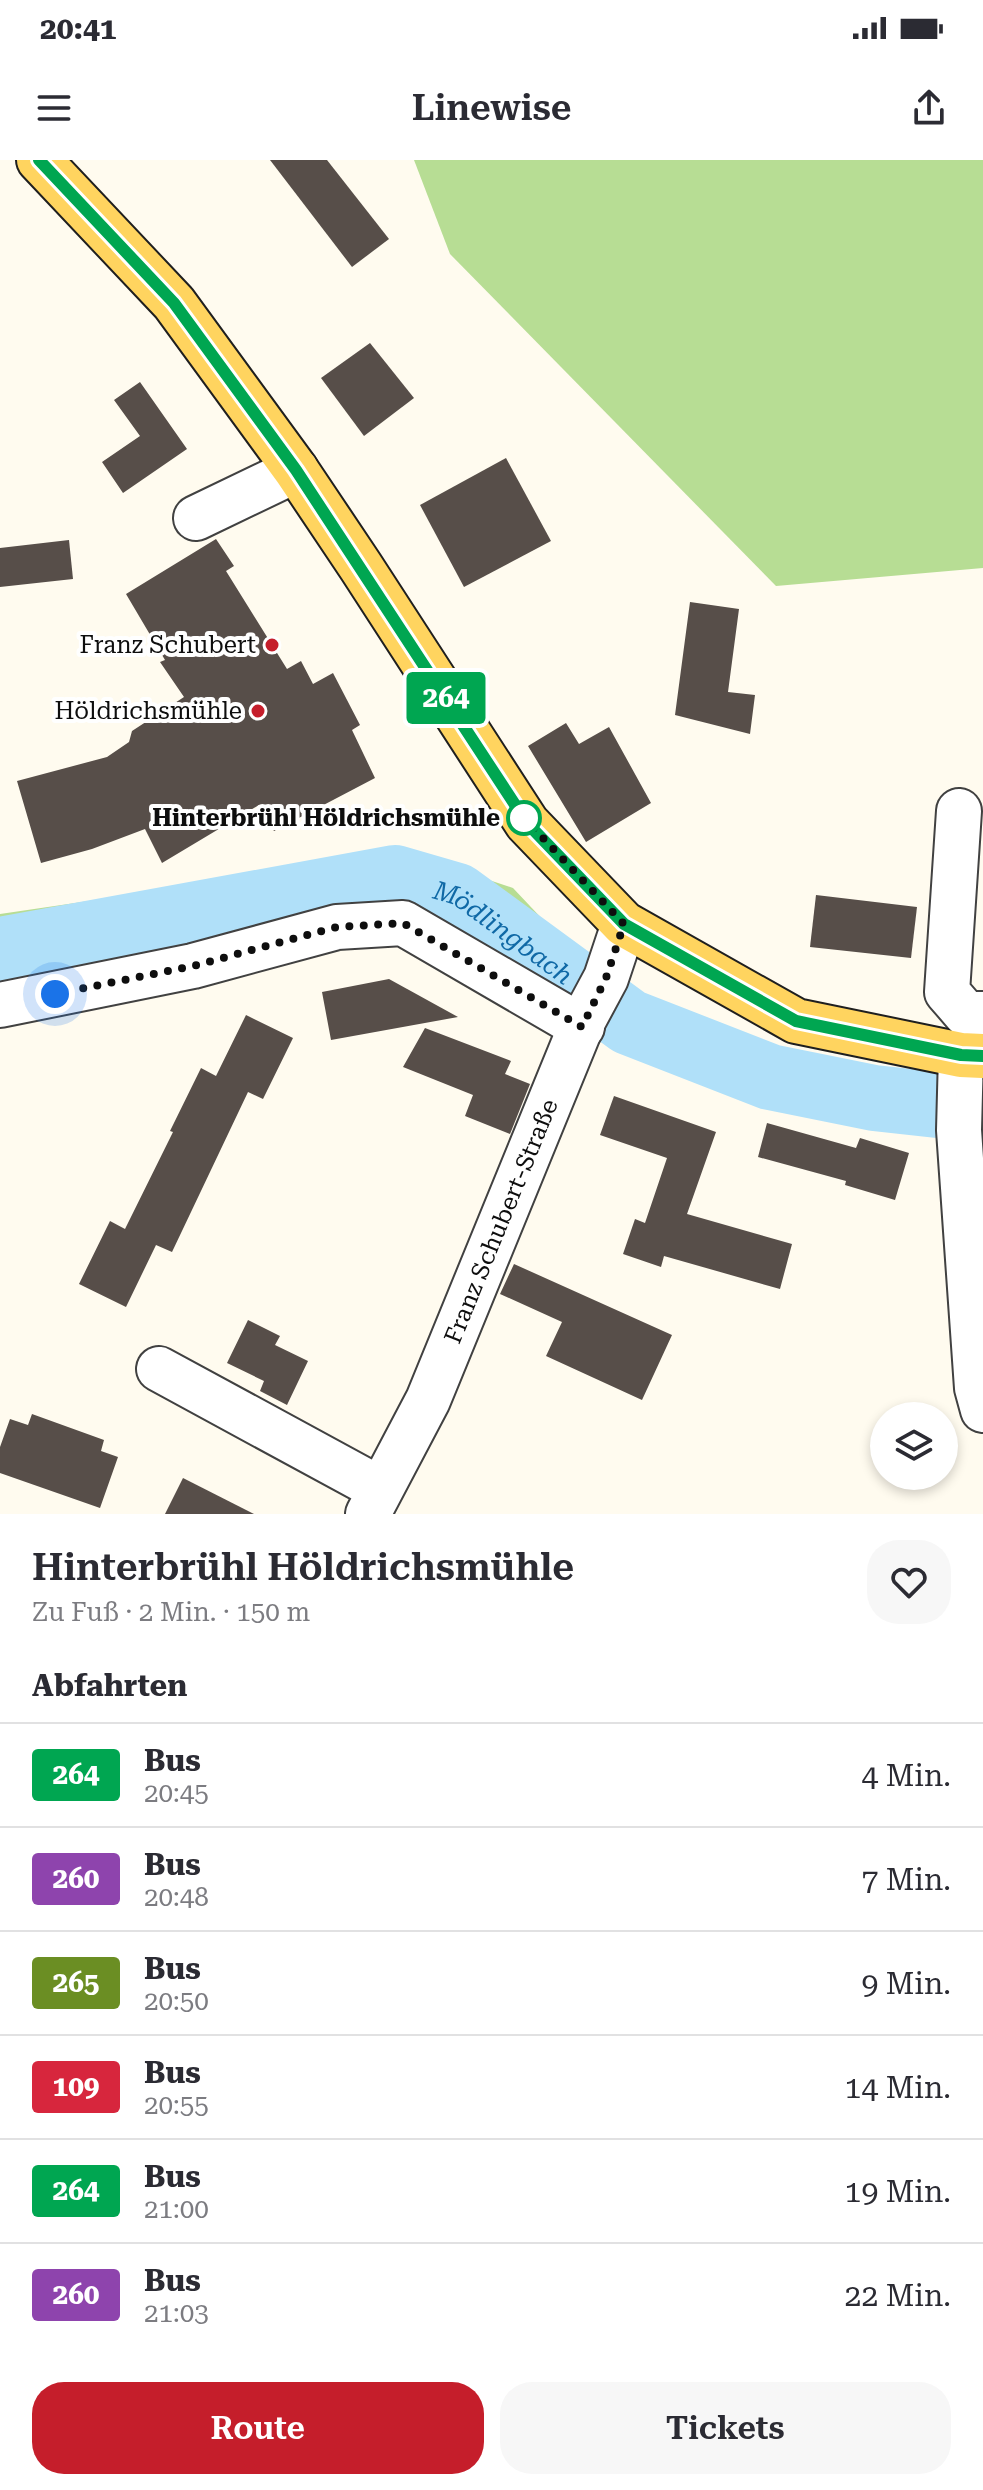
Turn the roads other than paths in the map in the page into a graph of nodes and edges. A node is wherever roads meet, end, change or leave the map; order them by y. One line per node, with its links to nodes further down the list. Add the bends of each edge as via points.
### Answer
1 (39, 160): 2 (main road, via 174,303)
2 (296, 470): 3 (street); 5 (main road, via 527,823)
3 (196, 518)
4 (959, 811): 7 (street, via 947,992 966,1014)
5 (624, 924): 8 (street, Franz Schubert-Straße, via 606,978); 9 (main road, via 796,1021)
6 (0, 1005): 8 (street, via 193,966 337,927 403,923)
7 (983, 1014)
8 (583, 1023): 12 (street, Franz Schubert-Straße, via 428,1400)
9 (966, 1084): 11 (street, via 977,1388)
10 (159, 1369): 12 (street)
11 (983, 1410)
12 (374, 1501)

